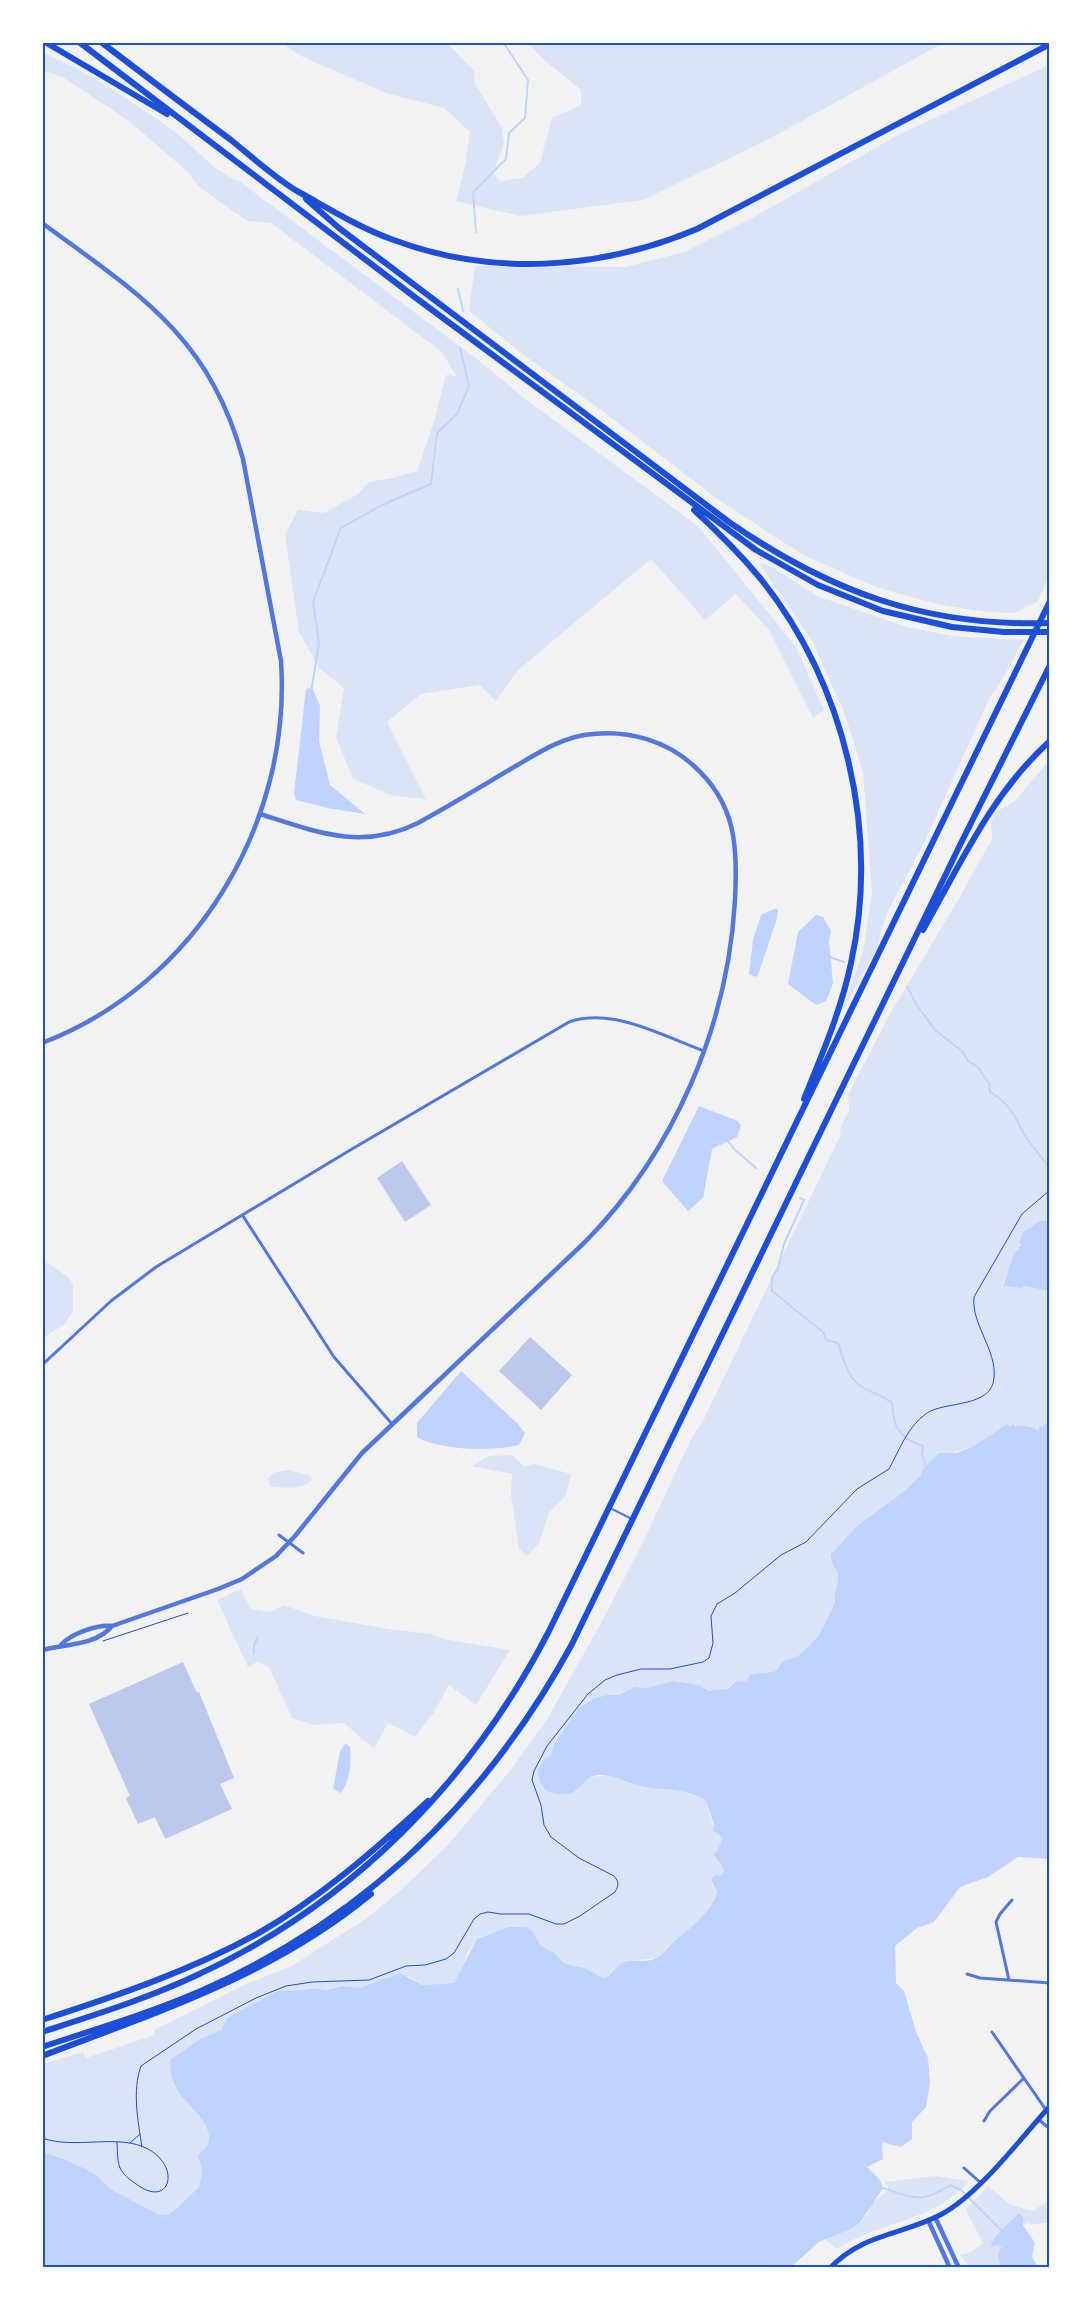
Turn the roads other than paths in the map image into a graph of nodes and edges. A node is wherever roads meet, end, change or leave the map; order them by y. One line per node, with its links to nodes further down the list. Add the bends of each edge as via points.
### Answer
1 (45, 42): 5 (highway)
2 (79, 42): 5 (highway)
3 (101, 42): 6 (highway)
4 (1050, 44): 6 (highway, via 712,222 664,243 612,256 535,264 450,257 380,235)
5 (193, 129): 8 (highway)
6 (296, 190): 10 (highway, via 339,228 729,522 791,562 892,604 960,619 1005,624)
7 (42, 224): 14 (street, via 129,287 174,327 216,386 236,434 250,492 282,685 277,748)
8 (674, 490): 11 (highway, via 756,550 818,585 883,611 952,627); 18 (highway, via 760,578 796,630 835,715 857,803 860,894 857,928 843,996 801,1106)
9 (1050, 601): 18 (highway)
10 (1050, 623)
11 (1050, 632)
12 (1050, 666): 15 (highway)
13 (1050, 741): 15 (highway, via 995,802)
14 (260, 814): 16 (street, via 218,900 172,958 114,1007); 17 (street, via 326,834 352,839 376,838 418,823 524,761 567,740 593,734 628,735 658,743 677,753 706,776 716,789 730,819 736,848 734,922 725,981)
15 (890, 990): 23 (highway)
16 (42, 1043)
17 (704, 1051): 19 (street, via 611,1019 569,1022 352,1148); 21 (street, via 661,1143 606,1220)
18 (752, 1213): 22 (highway)
19 (243, 1216): 20 (street, via 180,1251 134,1282); 21 (street, via 334,1358)
20 (42, 1365)
21 (392, 1425): 25 (street, via 352,1464)
22 (609, 1508): 23 (lane); 30 (highway, via 522,1682)
23 (633, 1519): 31 (highway, via 572,1644 533,1711 493,1767)
24 (279, 1535): 25 (street)
25 (290, 1543): 26 (street); 27 (street, via 242,1579)
26 (303, 1553)
27 (112, 1626): 28 (street, via 104,1625 81,1633 66,1639); 28 (street, via 107,1633 69,1647)
28 (61, 1645): 29 (street)
29 (42, 1650)
30 (458, 1773): 36 (highway, via 360,1862 258,1933 166,1976); 37 (highway, via 372,1862 324,1900 263,1940 170,1987)
31 (431, 1836): 39 (highway, via 386,1877 336,1915 256,1964 177,2001); 40 (highway, via 410,1860 365,1899 276,1959 196,1998)
32 (1012, 1900): 34 (street, via 996,1922)
33 (967, 1974): 34 (street)
34 (1009, 1980): 35 (street)
35 (1050, 1982)
36 (42, 2020)
37 (42, 2032)
38 (992, 2032): 41 (street)
39 (42, 2047)
40 (42, 2056)
41 (1024, 2078): 42 (street); 44 (street)
42 (1048, 2108): 43 (main road)
43 (1038, 2119): 45 (street); 47 (main road)
44 (984, 2120)
45 (1050, 2129)
46 (964, 2168): 47 (street)
47 (981, 2183): 48 (main road)
48 (935, 2217): 49 (main road); 52 (street)
49 (928, 2220): 50 (main road, via 856,2246); 51 (street)
50 (830, 2268)
51 (950, 2268)
52 (959, 2268)

